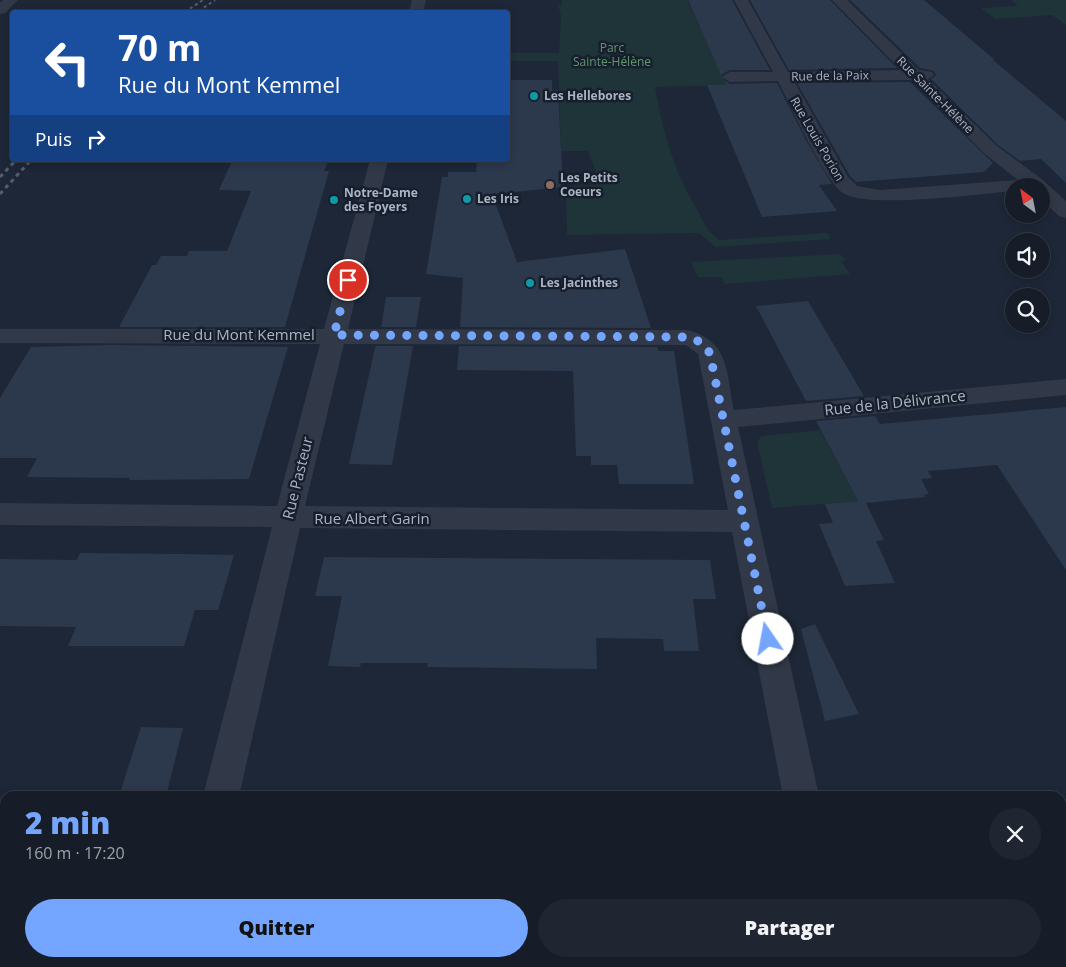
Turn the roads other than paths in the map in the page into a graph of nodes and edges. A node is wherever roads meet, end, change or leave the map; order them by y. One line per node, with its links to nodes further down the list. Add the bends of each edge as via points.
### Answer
1 (11, 0): 5 (street)
2 (741, 0): 7 (street, Rue Louis Porion)
3 (839, 0): 6 (street, Rue Sainte-Hélène)
4 (854, 0): 6 (street, Rue Sainte-Hélène)
5 (0, 10)
6 (923, 75): 7 (street, Rue de la Paix); 10 (street, Rue Sainte-Hélène, via 991,150)
7 (782, 77): 8 (street, Rue de la Paix); 11 (street, Rue Louis Porion, via 840,180 850,190 880,196)
8 (730, 78)
9 (378, 162): 14 (street, Rue Pasteur)
10 (1028, 178)
11 (1005, 188)
12 (1050, 197): 13 (street, Rue Sainte-Hélène)
13 (1066, 212)
14 (334, 335): 15 (street, Rue du Mont Kemmel); 17 (street, Rue du Mont Kemmel, via 687,337 706,346 710,354); 19 (street, Rue Pasteur)
15 (0, 336)
16 (1066, 386): 17 (street, Rue de la Délivrance)
17 (724, 420): 20 (street, Rue du Mont Kemmel)
18 (0, 514): 19 (street, Rue Albert Garin)
19 (288, 518): 20 (street, Rue Albert Garin); 21 (street, Rue Pasteur)
20 (744, 522): 22 (street, Rue du Mont Kemmel)
21 (223, 791)
22 (800, 791)

